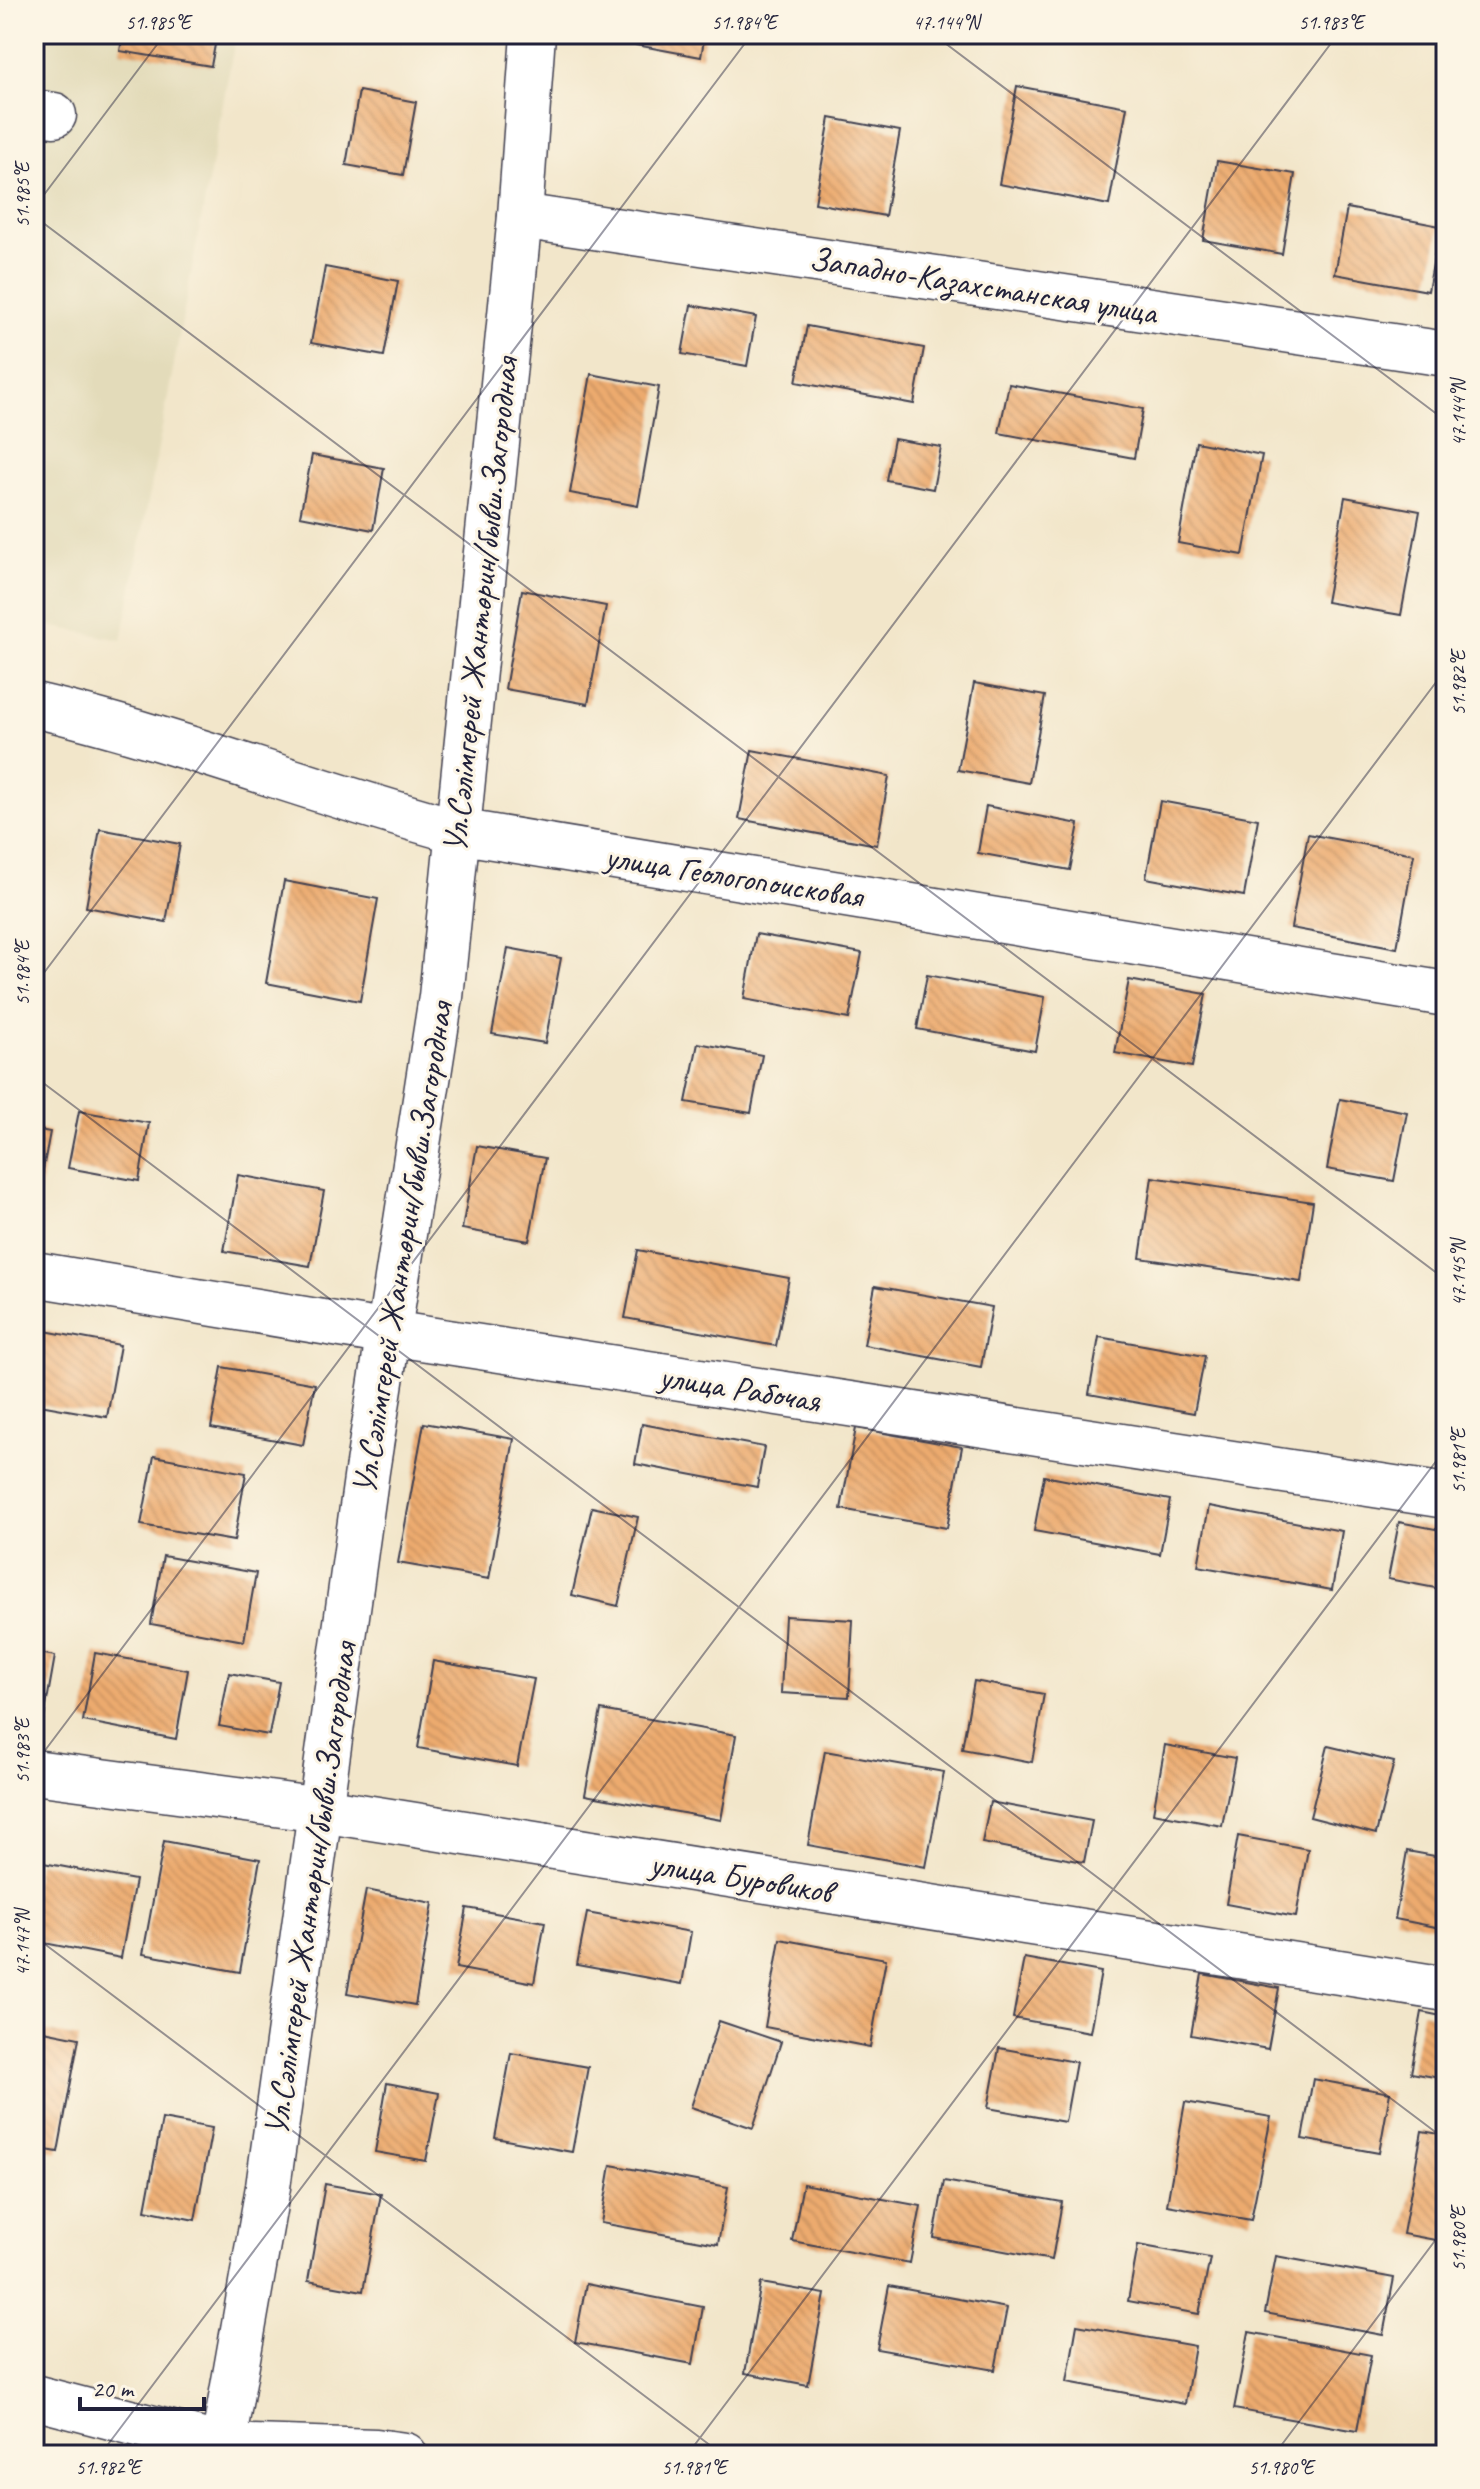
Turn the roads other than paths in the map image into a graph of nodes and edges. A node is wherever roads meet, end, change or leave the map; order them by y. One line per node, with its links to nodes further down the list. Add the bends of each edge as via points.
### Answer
1 (533, 34): 2 (street, Ул.Сәлімгерей Жантөрин/бывш.Загородная)
2 (520, 216): 3 (street, Западно-Казахстанская улица); 5 (street, Ул.Сәлімгерей Жантөрин/бывш.Загородная)
3 (1446, 354)
4 (34, 705): 5 (street, улица Геологопоисковая, via 105,721)
5 (457, 831): 6 (street, улица Геологопоисковая); 8 (street, Ул.Сәлімгерей Жантөрин/бывш.Загородная, via 441,997)
6 (1446, 994)
7 (34, 1274): 8 (street, улица Рабочая)
8 (389, 1333): 9 (street, улица Рабочая); 11 (street, Ул.Сәлімгерей Жантөрин/бывш.Загородная)
9 (1446, 1496)
10 (34, 1772): 11 (street, улица Буровиков)
11 (321, 1810): 12 (street, улица Буровиков); 14 (street, Ул.Сәлімгерей Жантөрин/бывш.Загородная, via 268,2187)
12 (1446, 1989)
13 (34, 2397): 14 (street)
14 (222, 2451): 15 (street)
15 (405, 2455)

